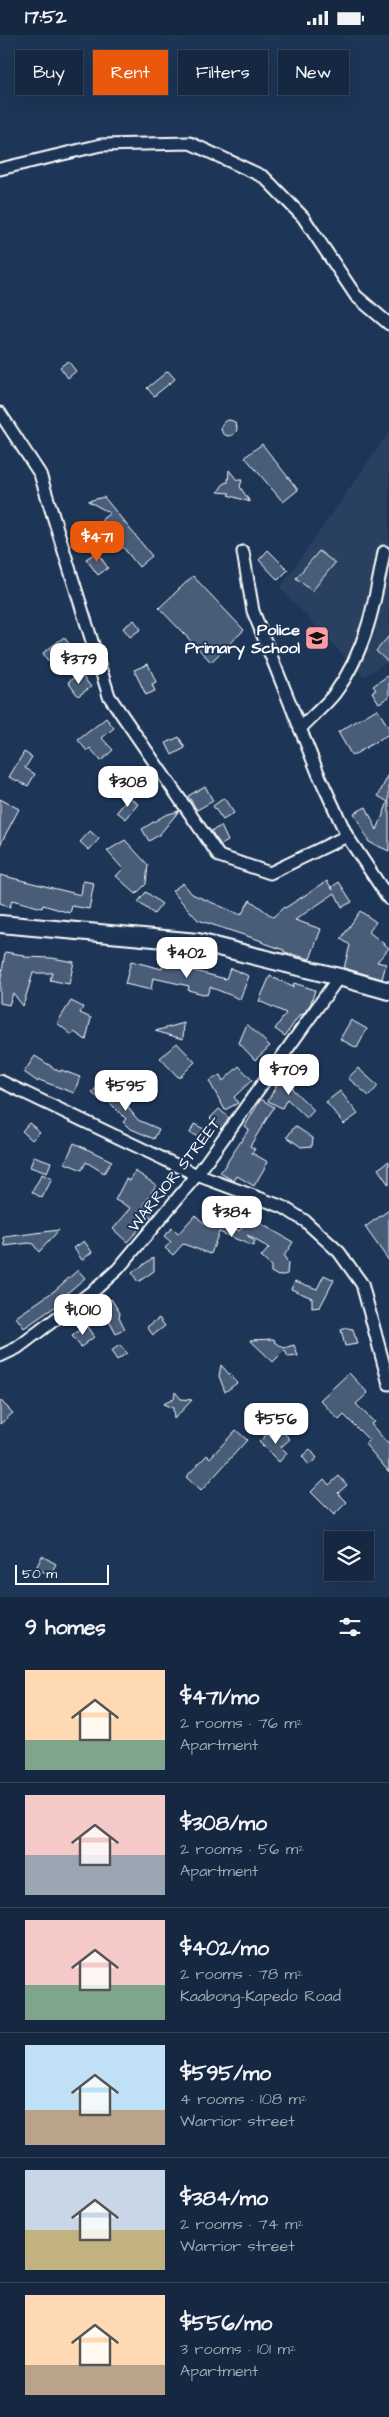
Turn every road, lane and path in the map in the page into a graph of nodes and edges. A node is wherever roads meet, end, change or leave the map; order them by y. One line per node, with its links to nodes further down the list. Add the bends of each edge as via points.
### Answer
1 (0, 169): 2 (street, via 101,145 190,143 264,177 303,217 356,296)
2 (389, 324)
3 (0, 413): 7 (street, via 40,474 109,696 219,856 270,873)
4 (242, 552): 6 (street, via 253,611)
5 (384, 552): 6 (street, via 365,637 350,670 334,694)
6 (300, 729): 7 (street)
7 (346, 836): 8 (street)
8 (389, 899)
9 (0, 924): 10 (main road, via 198,942)
10 (340, 977): 11 (main road); 13 (street, WARRIOR STREET)
11 (389, 991)
12 (0, 1081): 13 (street)
13 (197, 1175): 14 (street, WARRIOR STREET, via 118,1269 17,1348); 15 (street, via 283,1207 305,1221 338,1252 362,1284)
14 (0, 1356)
15 (389, 1384)

